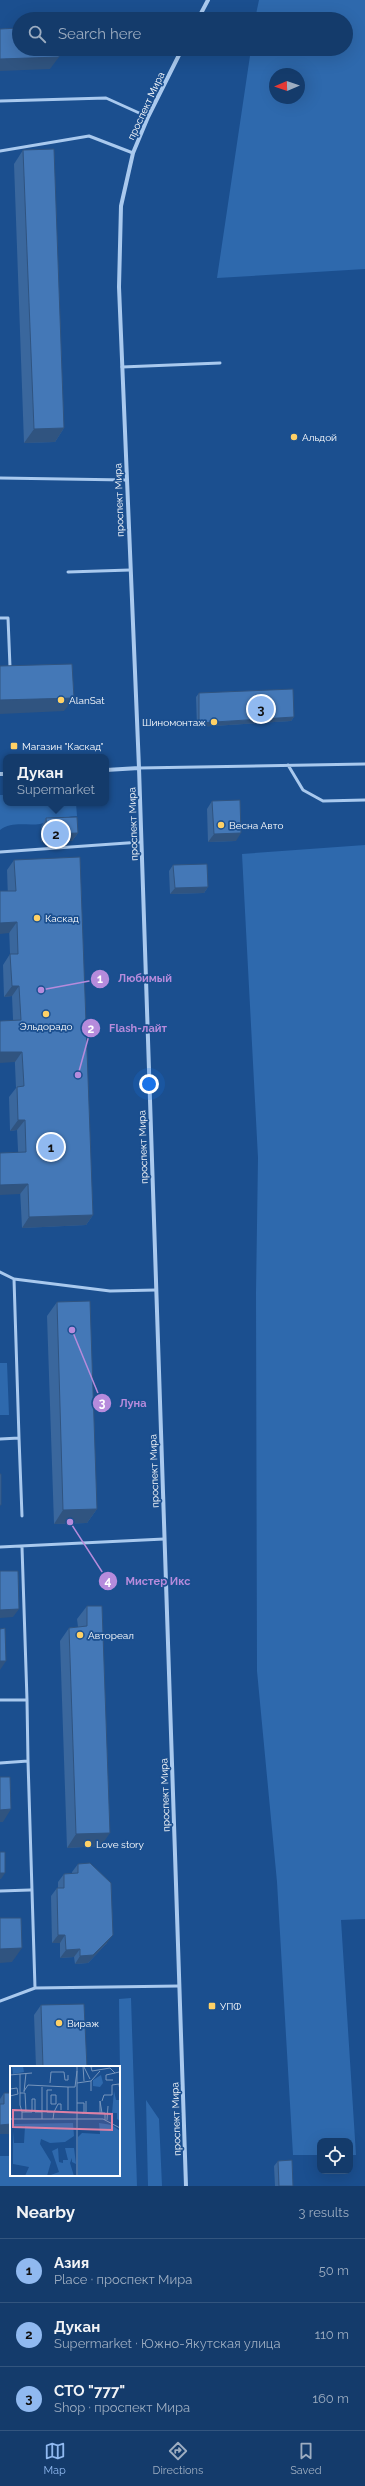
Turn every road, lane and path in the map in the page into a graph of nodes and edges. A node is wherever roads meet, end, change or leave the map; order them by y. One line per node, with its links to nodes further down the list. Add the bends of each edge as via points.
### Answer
1 (208, 0): 2 (street)
2 (202, 12)
3 (178, 56): 5 (street, проспект Мира)
4 (0, 101): 5 (lane, via 106,98)
5 (148, 117): 7 (street, проспект Мира)
6 (0, 151): 7 (lane, via 89,136)
7 (133, 153): 9 (street, проспект Мира, via 121,206 119,287)
8 (220, 363): 9 (lane)
9 (122, 367): 11 (street, проспект Мира)
10 (0, 478): 11 (lane)
11 (126, 480): 12 (street, проспект Мира)
12 (130, 570): 13 (lane); 18 (street, проспект Мира)
13 (68, 572)
14 (0, 618): 15 (lane, via 8,618)
15 (10, 667)
16 (365, 764): 17 (lane)
17 (288, 766): 18 (lane); 20 (lane, via 303,790 323,801)
18 (139, 768): 19 (street); 21 (street, проспект Мира)
19 (109, 770)
20 (365, 800)
21 (141, 842): 22 (lane); 25 (street, проспект Мира)
22 (0, 852)
23 (0, 1272): 24 (lane)
24 (14, 1279): 25 (lane, via 110,1291); 26 (lane)
25 (156, 1290): 29 (street, проспект Мира)
26 (19, 1438): 27 (lane); 28 (lane)
27 (0, 1439)
28 (22, 1516)
29 (164, 1539): 31 (lane); 38 (street, проспект Мира)
30 (0, 1547): 31 (lane)
31 (22, 1547): 33 (lane)
32 (0, 1700): 33 (lane)
33 (27, 1700): 34 (lane)
34 (28, 1761): 35 (lane); 36 (lane)
35 (0, 1763)
36 (30, 1890): 37 (lane); 39 (lane)
37 (0, 1891)
38 (179, 1986): 39 (lane); 41 (street, проспект Мира)
39 (35, 1988): 40 (lane)
40 (0, 2001)
41 (186, 2186)

